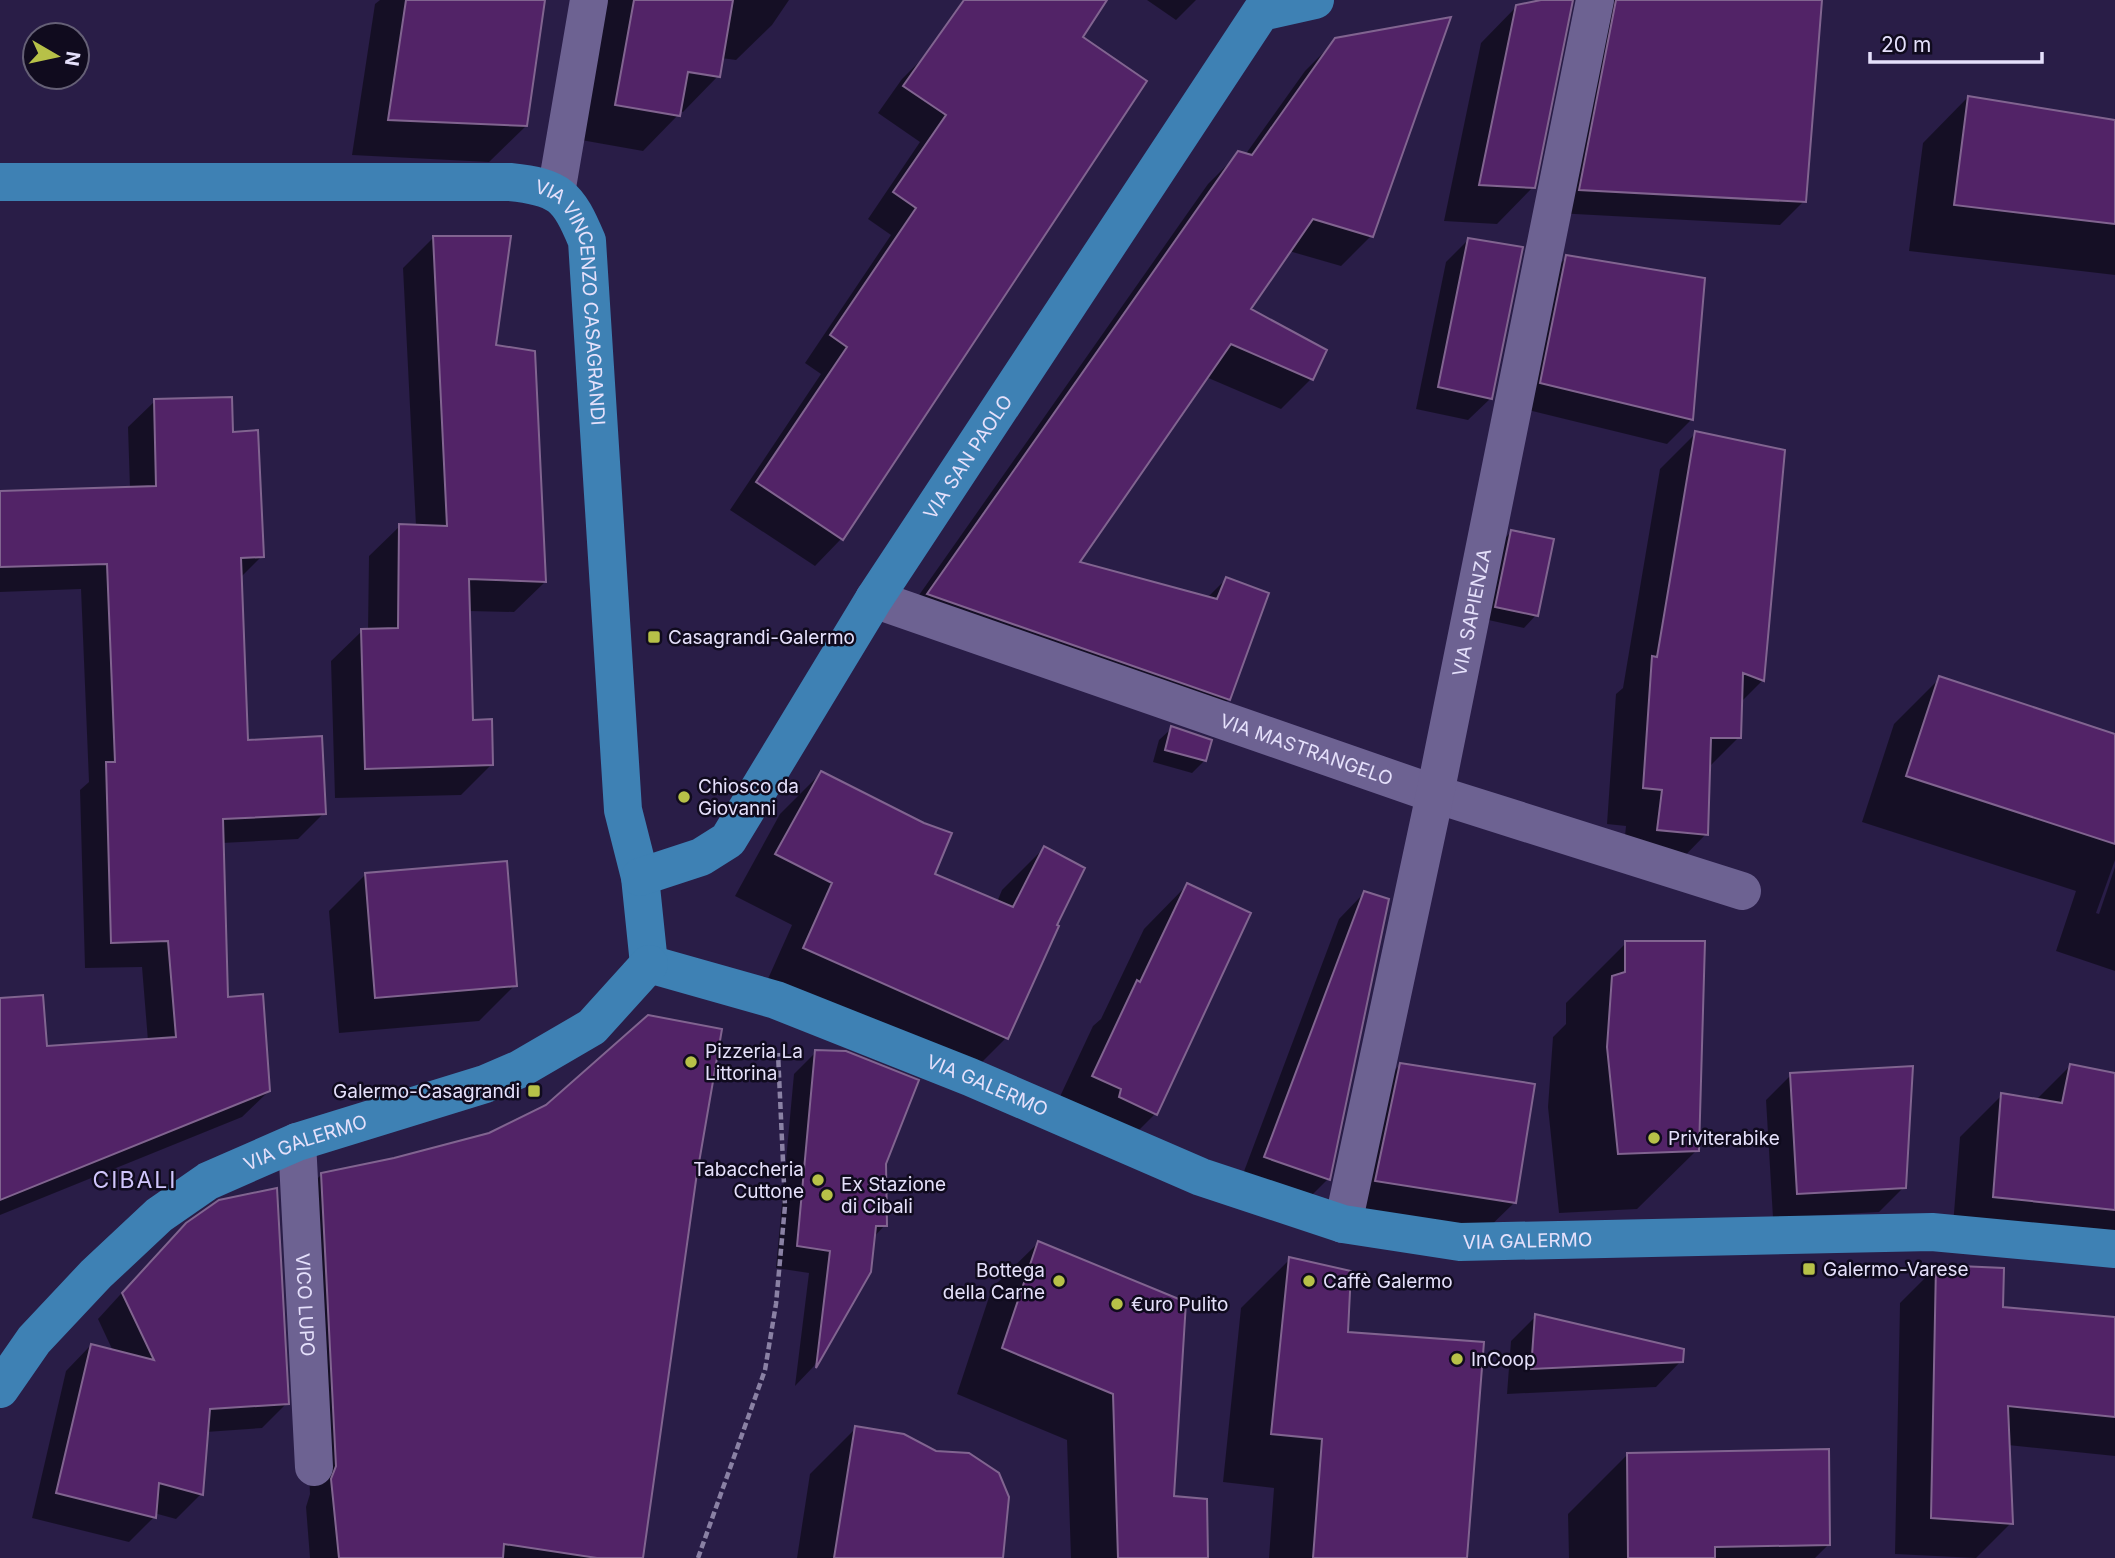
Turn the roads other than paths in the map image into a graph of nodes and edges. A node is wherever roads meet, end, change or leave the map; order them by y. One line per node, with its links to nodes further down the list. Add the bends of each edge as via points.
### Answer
1 (589, 0): 6 (street)
2 (1315, 0): 4 (main road)
3 (1595, 0): 8 (street, VIA SAPIENZA)
4 (1265, 6): 7 (main road, VIA SAN PAOLO)
5 (0, 182): 6 (main road, VIA VINCENZO CASAGRANDI, via 510,182)
6 (556, 193): 9 (main road, VIA VINCENZO CASAGRANDI, via 574,210 587,241 622,798)
7 (874, 599): 8 (street, VIA MASTRANGELO); 9 (main road, VIA SAN PAOLO, via 728,840 701,857)
8 (1435, 794): 10 (street, VIA MASTRANGELO); 13 (street, VIA SAPIENZA)
9 (640, 877): 11 (main road, VIA VINCENZO CASAGRANDI)
10 (1742, 891)
11 (649, 964): 12 (main road, VIA GALERMO, via 592,1027 520,1069); 13 (main road, VIA GALERMO, via 776,1000 970,1077 1201,1177)
12 (297, 1142): 15 (main road, VIA GALERMO, via 208,1181 159,1215); 17 (street, VICO LUPO)
13 (1343, 1224): 14 (main road, VIA GALERMO, via 1460,1242 1932,1232)
14 (2115, 1249)
15 (17, 1339): 16 (main road, VIA GALERMO)
16 (0, 1389)
17 (314, 1467)

